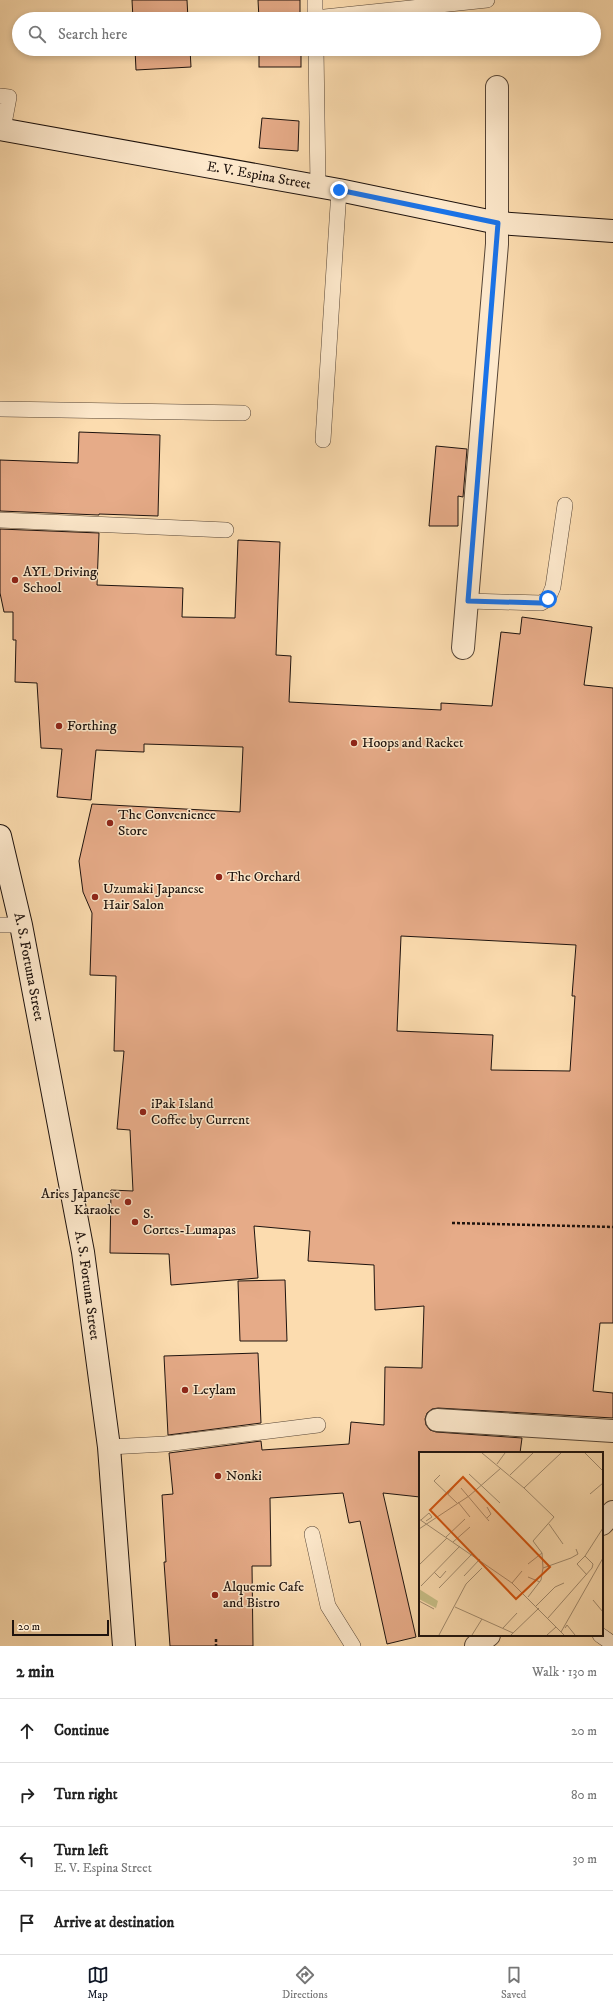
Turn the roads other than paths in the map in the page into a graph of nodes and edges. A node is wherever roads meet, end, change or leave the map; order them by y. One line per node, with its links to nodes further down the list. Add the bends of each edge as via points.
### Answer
1 (315, 0): 3 (lane)
2 (487, 0): 4 (lane)
3 (316, 12)
4 (373, 12)
5 (317, 56): 9 (lane)
6 (497, 87): 10 (street)
7 (0, 96): 8 (lane, via 9,97)
8 (1, 129): 9 (street, E. V. Espina Street)
9 (329, 188): 10 (street, E. V. Espina Street); 14 (lane)
10 (498, 223): 11 (street, E. V. Espina Street); 18 (street)
11 (613, 231)
12 (0, 409): 13 (lane)
13 (243, 413)
14 (323, 440)
15 (565, 505): 18 (lane, via 554,587 548,599 541,603)
16 (0, 520): 17 (lane)
17 (226, 530)
18 (468, 601): 19 (street)
19 (463, 648)
20 (0, 836): 21 (street, A. S. Fortuna Street)
21 (11, 925): 25 (street, A. S. Fortuna Street, via 83,1252)
22 (437, 1420): 24 (street)
23 (318, 1425): 25 (lane, via 165,1444)
24 (613, 1431)
25 (109, 1447): 32 (street, A. S. Fortuna Street)
26 (613, 1512): 27 (street)
27 (603, 1523)
28 (312, 1534): 33 (lane, via 328,1606)
29 (488, 1636): 34 (street)
30 (601, 1636): 31 (lane)
31 (613, 1644)
32 (124, 1646)
33 (353, 1646)
34 (476, 1646)

